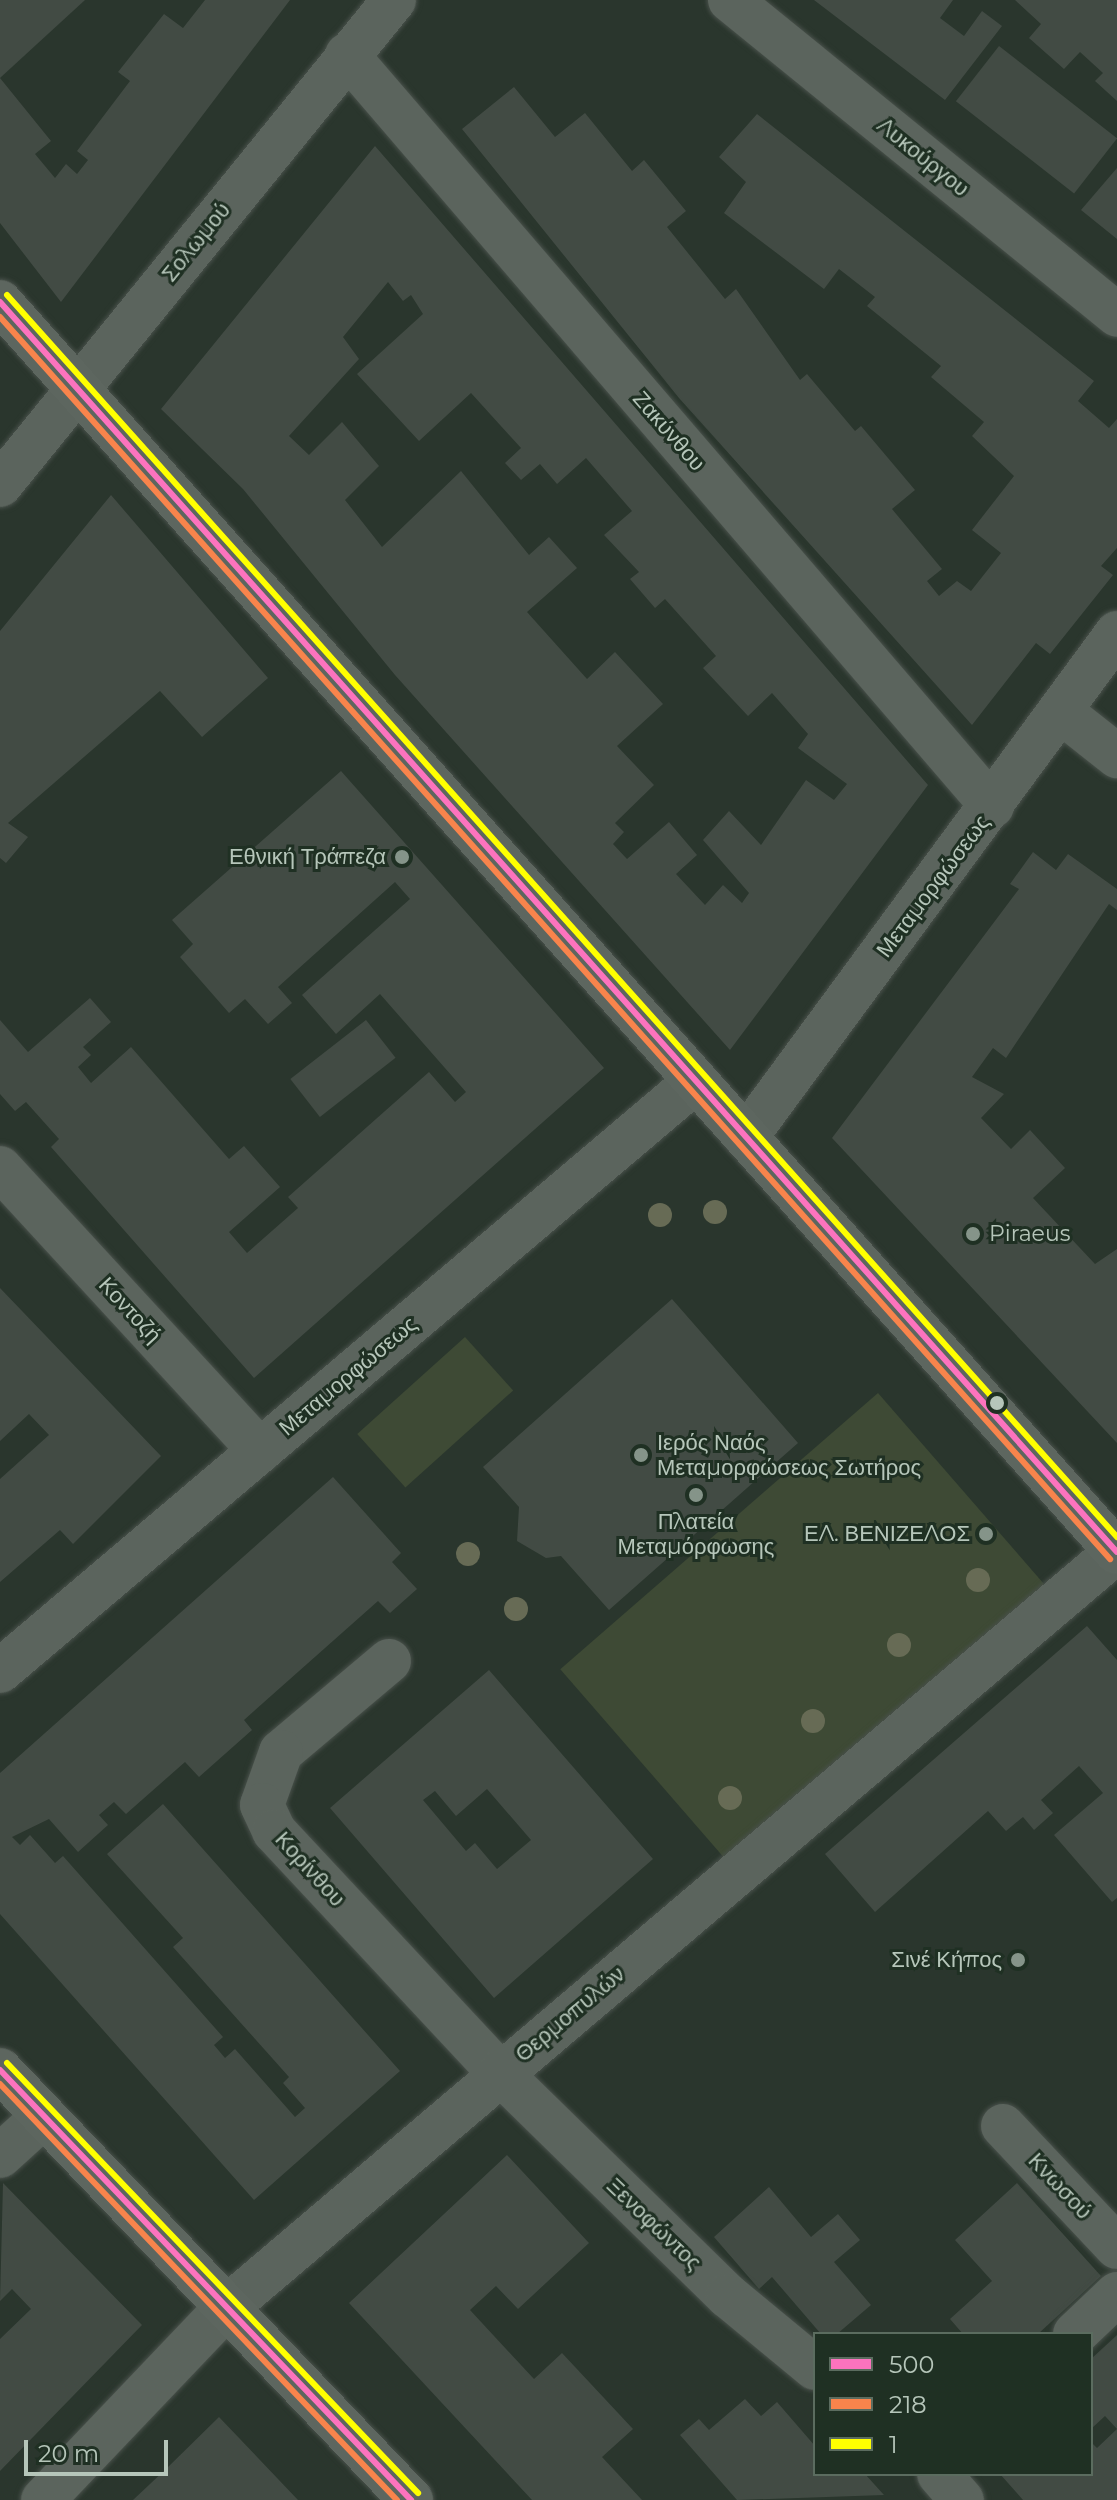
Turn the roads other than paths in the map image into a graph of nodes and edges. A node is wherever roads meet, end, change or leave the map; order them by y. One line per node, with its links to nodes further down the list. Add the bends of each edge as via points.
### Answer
1 (394, 0): 3 (street, Σολωμού)
2 (730, 0): 5 (street, Λυκούργου)
3 (347, 55): 6 (street, Σολωμού); 11 (street, Ζακύνθου)
4 (0, 302): 6 (main road)
5 (1117, 315)
6 (78, 388): 7 (street, Σολωμού); 12 (main road)
7 (0, 485)
8 (1117, 633): 9 (street, Μεταμορφώσεως)
9 (1060, 711): 10 (street); 11 (street, Μεταμορφώσεως)
10 (1117, 756)
11 (992, 806): 13 (street, Μεταμορφώσεως)
12 (696, 1081): 13 (main road); 15 (street, Μεταμορφώσεως)
13 (746, 1137): 16 (main road)
14 (0, 1168): 15 (street, Κοντοζή)
15 (260, 1451): 18 (street, Μεταμορφώσεως)
16 (1117, 1552): 20 (street, Θερμοπυλών)
17 (389, 1661): 20 (street, Κορίνθου, via 281,1752 262,1805 274,1831)
18 (0, 1671)
19 (0, 2070): 21 (main road)
20 (500, 2073): 26 (street, Θερμοπυλών); 28 (street, Ξενοφώντος, via 728,2296)
21 (44, 2116): 23 (street); 26 (main road)
22 (1003, 2126): 24 (street, Κνωσού)
23 (0, 2156)
24 (1117, 2247)
25 (1117, 2294): 27 (street)
26 (226, 2308): 30 (street, Θερμοπυλών); 31 (main road)
27 (1077, 2332)
28 (813, 2366)
29 (941, 2476): 32 (street)
30 (43, 2500)
31 (411, 2500)
32 (962, 2500)

